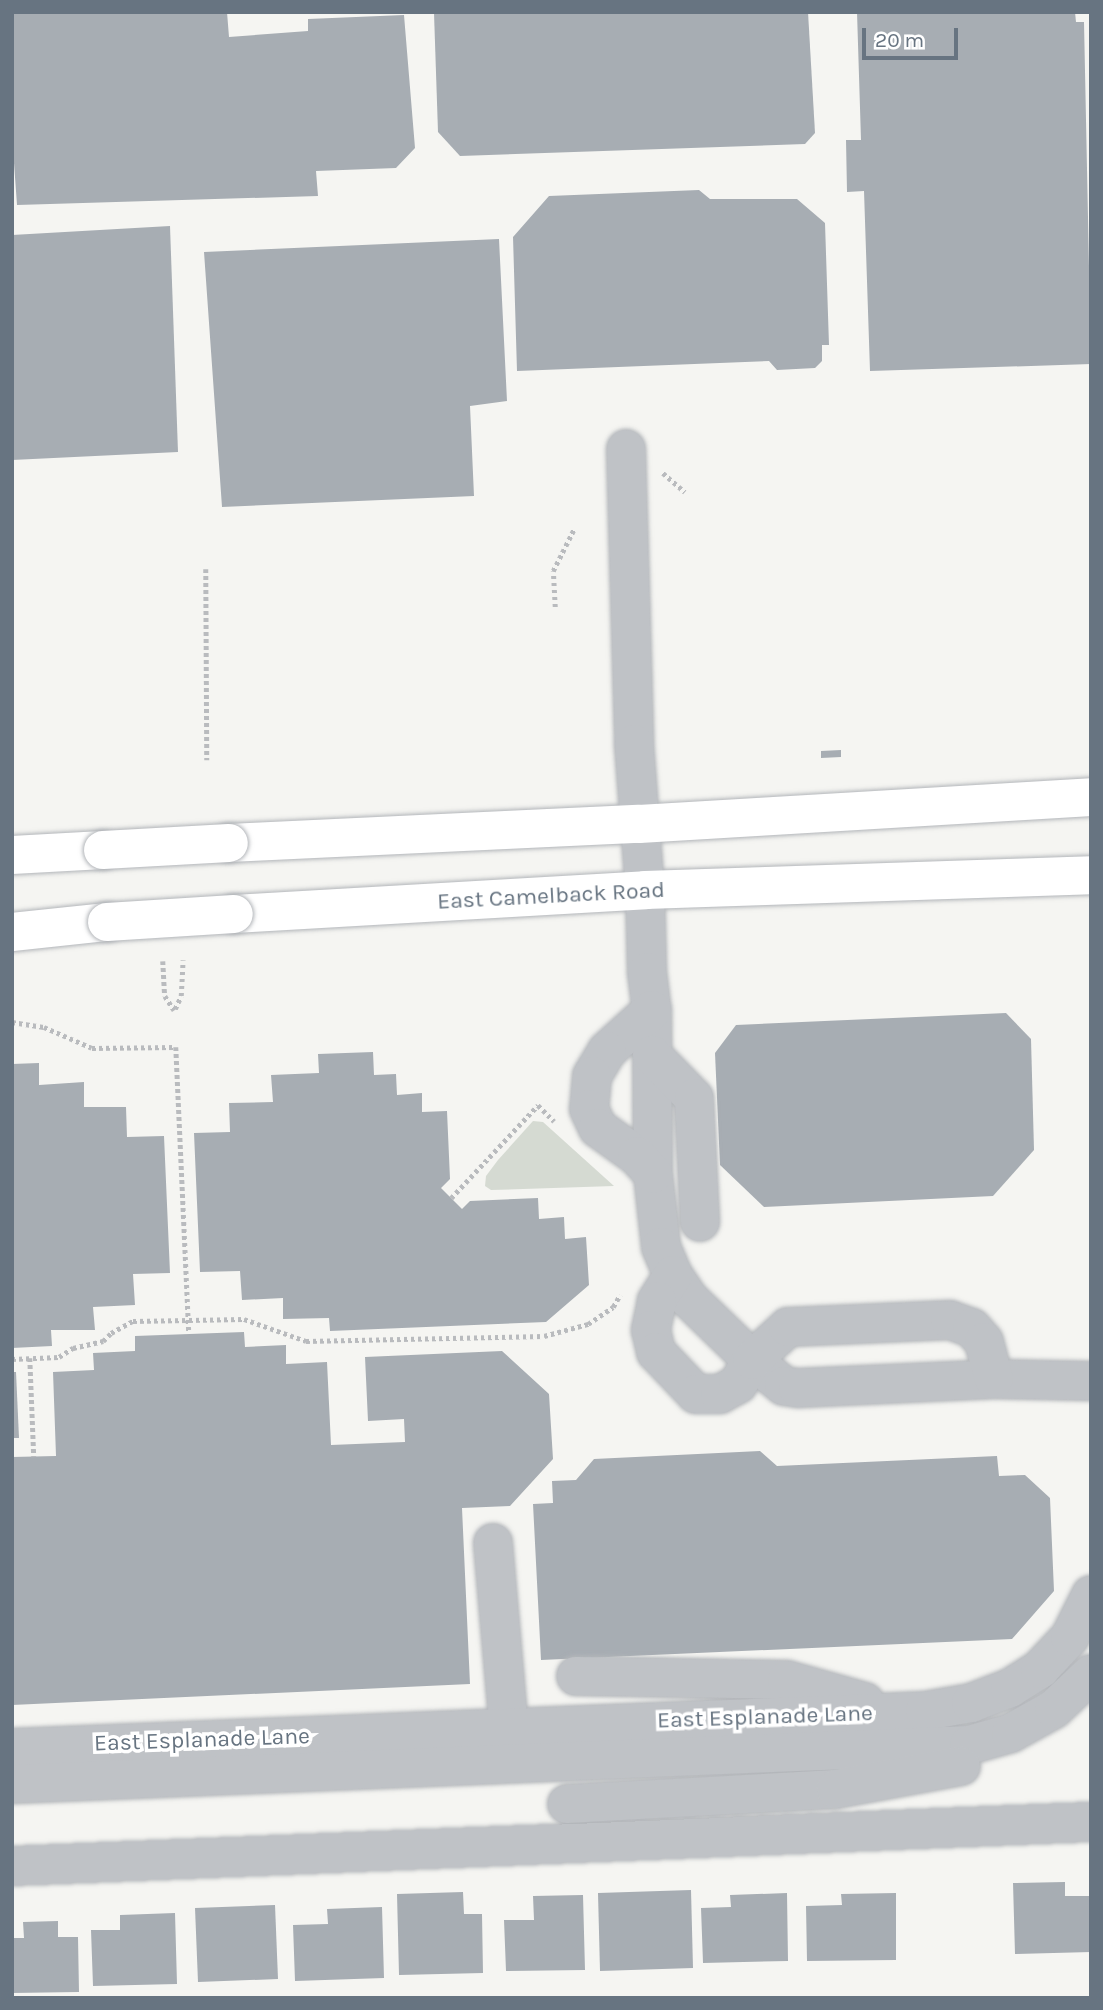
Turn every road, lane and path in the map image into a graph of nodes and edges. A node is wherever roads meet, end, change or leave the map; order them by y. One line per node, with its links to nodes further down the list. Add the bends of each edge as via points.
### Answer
1 (642, 458): 2 (path); 8 (street)
2 (685, 492)
3 (574, 529): 5 (path, via 553,571)
4 (206, 569): 6 (path)
5 (555, 607)
6 (207, 760)
7 (1091, 797): 8 (main road)
8 (639, 824): 9 (main road, bridge); 11 (street)
9 (12, 855)
10 (1091, 875): 11 (main road, East Camelback Road)
11 (645, 890): 12 (main road, East Camelback Road, bridge, via 107,922); 15 (street)
12 (12, 932)
13 (184, 960): 14 (path, via 181,996 174,1010 166,996)
14 (163, 961)
15 (652, 1010): 17 (street); 19 (street, via 607,1051 592,1076 589,1108 598,1128 637,1156)
16 (12, 1022): 24 (path, via 44,1027 92,1048 176,1047)
17 (653, 1055): 19 (street); 21 (street, via 694,1098)
18 (557, 1124): 20 (path, via 538,1105)
19 (653, 1174): 22 (street, via 661,1247)
20 (451, 1198)
21 (700, 1222)
22 (673, 1275): 29 (street, via 689,1299); 29 (street, via 657,1301 651,1330 656,1352 696,1394 720,1394 738,1384)
23 (627, 1283): 24 (path, via 613,1307 588,1324 544,1336 306,1341 244,1319)
24 (188, 1320): 26 (path); 27 (path, via 133,1321 103,1341 73,1348 59,1357)
25 (879, 1322): 29 (street, via 788,1327); 30 (street, via 950,1320 972,1328 984,1342); 32 (street)
26 (189, 1334)
27 (30, 1358): 28 (path); 33 (path)
28 (12, 1359)
29 (751, 1360): 32 (street, via 784,1386)
30 (994, 1379): 31 (street); 32 (street)
31 (1091, 1381)
32 (882, 1384)
33 (34, 1457)
34 (493, 1543): 39 (street)
35 (1091, 1595): 38 (street, East Esplanade Lane, via 1070,1637 1040,1669 1010,1688 971,1703)
36 (1091, 1674): 40 (street, East Esplanade Lane, via 1054,1709)
37 (576, 1676): 38 (street, via 787,1680)
38 (901, 1712): 39 (street, East Esplanade Lane)
39 (509, 1727): 42 (street, East Esplanade Lane)
40 (1011, 1733): 42 (street, East Esplanade Lane, via 969,1745 908,1748); 44 (street, via 976,1763 836,1789)
41 (12, 1748): 42 (street, East Esplanade Lane)
42 (392, 1750): 43 (street, East Esplanade Lane)
43 (12, 1784)
44 (566, 1804)
45 (1091, 1822): 46 (street)
46 (12, 1866)

